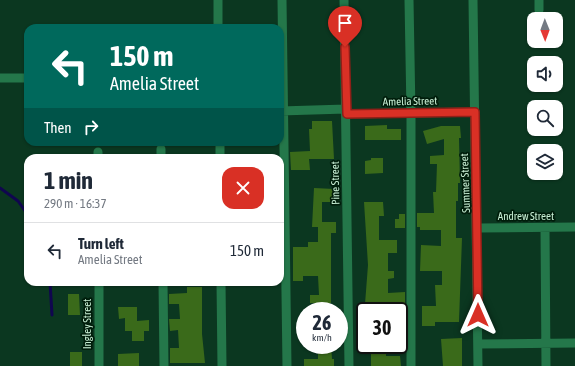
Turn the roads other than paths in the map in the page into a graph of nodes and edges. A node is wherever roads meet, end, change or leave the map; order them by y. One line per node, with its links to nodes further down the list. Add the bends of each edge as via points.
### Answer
1 (218, 0): 8 (street)
2 (282, 0): 9 (street)
3 (344, 0): 13 (street, Pine Street)
4 (409, 0): 15 (street)
5 (474, 0): 14 (street, Summer Street)
6 (539, 0): 7 (street)
7 (539, 10)
8 (218, 24)
9 (282, 24)
10 (0, 78): 11 (street)
11 (24, 78)
12 (284, 111): 13 (street, Amelia Street)
13 (347, 112): 15 (street, Amelia Street); 30 (street, Pine Street)
14 (475, 112): 15 (street, Amelia Street); 18 (street, Summer Street)
15 (411, 113): 31 (street)
16 (284, 213): 29 (street)
17 (575, 227): 19 (street, Andrew Street)
18 (478, 228): 19 (street, Andrew Street); 24 (street, Summer Street)
19 (545, 228): 25 (street)
20 (99, 286): 26 (street, Ingley Street)
21 (163, 286): 27 (street)
22 (221, 286): 28 (street)
23 (575, 343): 25 (street)
24 (478, 344): 25 (street); 32 (street, Summer Street)
25 (546, 344): 33 (street)
26 (99, 366)
27 (164, 366)
28 (222, 366)
29 (287, 366)
30 (349, 366)
31 (411, 366)
32 (478, 366)
33 (546, 366)

